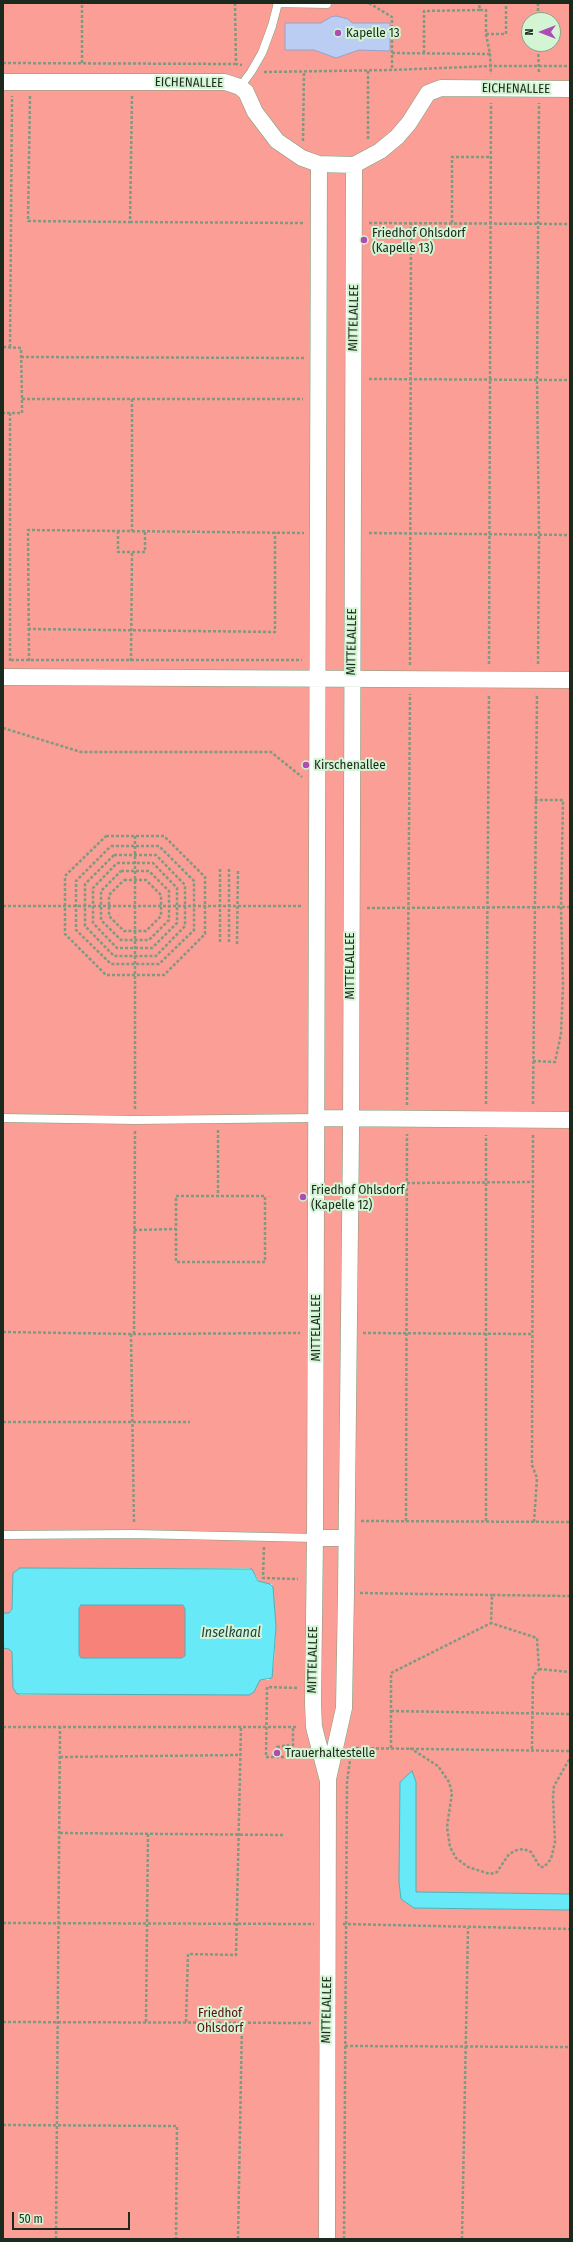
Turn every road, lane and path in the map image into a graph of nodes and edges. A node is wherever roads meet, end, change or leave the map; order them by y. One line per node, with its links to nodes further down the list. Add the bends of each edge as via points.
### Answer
1 (82, 3): 15 (path)
2 (235, 3): 16 (path)
3 (278, 3): 7 (lane); 20 (lane, via 272,26)
4 (369, 3): 11 (path, via 392,17)
5 (480, 3): 8 (path)
6 (506, 3): 9 (path, via 506,34)
7 (327, 4)
8 (480, 10): 9 (path, via 486,10); 12 (path, via 424,10)
9 (486, 34): 13 (path)
10 (538, 52): 18 (path)
11 (392, 53): 12 (path); 21 (path)
12 (424, 53): 13 (path)
13 (490, 54): 17 (path)
14 (3, 62): 15 (path)
15 (82, 63): 16 (path); 26 (path)
16 (236, 64): 20 (path)
17 (491, 66): 18 (path); 21 (path); 29 (path)
18 (539, 66): 19 (path); 30 (path)
19 (570, 66)
20 (253, 68): 23 (path); 28 (lane)
21 (392, 70): 22 (path)
22 (368, 71): 23 (path); 32 (path)
23 (304, 72): 34 (path)
24 (8, 82): 25 (street, EICHENALLEE); 46 (path)
25 (30, 82): 26 (street, EICHENALLEE); 37 (path, via 28,221)
26 (82, 82): 27 (street, EICHENALLEE)
27 (132, 82): 28 (street, EICHENALLEE, via 225,82); 37 (path)
28 (240, 87): 34 (street, EICHENALLEE, via 246,92 264,127 277,141)
29 (491, 88): 30 (street, EICHENALLEE); 32 (street, EICHENALLEE, via 441,88 428,93 397,137); 33 (path)
30 (539, 89): 31 (street, EICHENALLEE); 43 (path)
31 (570, 89)
32 (368, 157): 36 (street, EICHENALLEE)
33 (491, 157): 41 (path, via 452,157); 42 (path)
34 (302, 158): 35 (street, EICHENALLEE)
35 (319, 164): 36 (street, EICHENALLEE); 38 (street, MITTELALLEE)
36 (354, 165): 39 (street, MITTELALLEE)
37 (130, 222): 38 (path)
38 (319, 223): 48 (street, MITTELALLEE)
39 (355, 223): 40 (path); 49 (street, MITTELALLEE)
40 (411, 223): 41 (path); 50 (path)
41 (452, 223): 42 (path)
42 (491, 224): 43 (path); 51 (path)
43 (537, 224): 44 (path); 52 (path)
44 (570, 224)
45 (3, 347): 46 (path)
46 (10, 347): 47 (path, via 22,348)
47 (22, 357): 48 (path); 54 (path)
48 (318, 358): 56 (street, MITTELALLEE)
49 (353, 379): 50 (path); 64 (street, MITTELALLEE)
50 (410, 379): 51 (path); 65 (path)
51 (489, 380): 52 (path); 66 (path)
52 (537, 380): 53 (path); 67 (path)
53 (570, 380)
54 (22, 399): 55 (path); 58 (path, via 22,413)
55 (132, 399): 56 (path); 60 (path)
56 (318, 399): 63 (street, MITTELALLEE)
57 (3, 413): 58 (path)
58 (10, 413): 75 (path)
59 (118, 531): 60 (path); 69 (path, via 118,552); 70 (path, via 28,530)
60 (132, 531): 61 (path)
61 (145, 531): 62 (path); 69 (path, via 145,552)
62 (275, 532): 63 (path); 71 (path, via 275,632)
63 (318, 533): 76 (street, MITTELALLEE)
64 (353, 533): 65 (path); 81 (street, MITTELALLEE)
65 (410, 534): 66 (path); 82 (path)
66 (489, 534): 67 (path); 83 (path)
67 (540, 535): 68 (path); 84 (path)
68 (570, 535)
69 (132, 552): 71 (path)
70 (28, 629): 71 (path); 72 (path)
71 (131, 630): 73 (path)
72 (29, 659): 73 (path); 75 (path); 78 (path)
73 (131, 659): 76 (path); 79 (path)
74 (3, 660): 75 (path)
75 (10, 660): 77 (path)
76 (318, 660): 80 (street, MITTELALLEE)
77 (7, 677): 78 (street)
78 (29, 677): 79 (street)
79 (131, 678): 80 (street)
80 (318, 678): 81 (street); 87 (street, MITTELALLEE)
81 (351, 679): 82 (street); 121 (street, MITTELALLEE)
82 (410, 679): 83 (street); 116 (path)
83 (489, 679): 84 (street); 117 (path)
84 (537, 680): 85 (street); 88 (path)
85 (570, 680)
86 (3, 728): 87 (path, via 81,752 271,752 304,779)
87 (317, 779): 115 (street, MITTELALLEE)
88 (535, 800): 118 (path); 119 (path, via 563,800)
89 (135, 836): 90 (path); 98 (path, via 106,836 65,876); 110 (path, via 164,836 205,876)
90 (135, 846): 91 (path); 99 (path, via 111,846 76,881); 109 (path, via 160,846 194,881)
91 (135, 855): 92 (path); 100 (path, via 114,855 85,884); 108 (path, via 156,855 186,884)
92 (135, 863): 96 (path); 101 (path, via 117,863 93,888); 107 (path, via 153,863 158,868 177,888)
93 (220, 869): 111 (path)
94 (229, 869): 112 (path)
95 (238, 869): 113 (path)
96 (135, 871): 97 (path); 102 (path, via 121,871 101,891); 106 (path, via 149,871 169,891)
97 (135, 880): 103 (path, via 124,880 109,895); 104 (path); 105 (path, via 146,880 161,895)
98 (65, 905): 99 (path); 114 (path); 130 (path, via 65,934 106,975)
99 (76, 905): 100 (path); 129 (path, via 76,930 111,964)
100 (85, 905): 101 (path); 128 (path, via 85,926 114,956)
101 (93, 905): 102 (path); 127 (path, via 93,923 117,948)
102 (101, 905): 103 (path); 123 (path, via 101,920 121,940)
103 (109, 905): 104 (path); 122 (path, via 109,916 124,931)
104 (135, 905): 105 (path); 122 (path)
105 (161, 905): 106 (path); 122 (path, via 161,916 146,931)
106 (169, 905): 107 (path); 123 (path, via 169,920 149,940)
107 (177, 905): 108 (path); 127 (path, via 177,923 152,948)
108 (186, 905): 109 (path); 128 (path, via 186,926 156,956)
109 (194, 905): 110 (path); 129 (path, via 194,930 159,964)
110 (205, 905): 111 (path); 130 (path, via 205,934 164,975)
111 (220, 905): 112 (path); 124 (path)
112 (229, 905): 113 (path); 125 (path)
113 (238, 905): 115 (path); 126 (path)
114 (3, 906)
115 (317, 906): 133 (street, MITTELALLEE)
116 (409, 907): 117 (path); 121 (path); 137 (path)
117 (486, 907): 118 (path); 138 (path)
118 (534, 907): 119 (path); 131 (path)
119 (560, 907): 120 (path); 131 (path, via 563,985 561,1034 555,1062)
120 (570, 907)
121 (350, 908): 135 (street, MITTELALLEE)
122 (135, 931): 123 (path)
123 (135, 940): 127 (path)
124 (220, 944)
125 (229, 944)
126 (237, 944)
127 (135, 948): 128 (path)
128 (135, 956): 129 (path)
129 (135, 964): 130 (path)
130 (135, 975): 136 (path)
131 (533, 1061): 139 (path)
132 (3, 1118): 136 (lane)
133 (316, 1118): 134 (lane); 135 (street); 148 (street, MITTELALLEE)
134 (218, 1119): 136 (lane); 144 (path)
135 (350, 1119): 137 (street); 151 (street, MITTELALLEE)
136 (135, 1120): 146 (path)
137 (407, 1120): 138 (street); 143 (path)
138 (486, 1120): 139 (street); 141 (path)
139 (533, 1120): 140 (street); 142 (path)
140 (570, 1120)
141 (486, 1181): 142 (path); 143 (path); 152 (path)
142 (534, 1182): 153 (path)
143 (407, 1183): 149 (path)
144 (218, 1196): 145 (path, via 176,1196); 145 (path, via 265,1196 265,1262 176,1262)
145 (176, 1229): 146 (path)
146 (134, 1230): 150 (path)
147 (3, 1332): 150 (path)
148 (316, 1333): 150 (path); 165 (street, MITTELALLEE)
149 (406, 1333): 151 (path); 152 (path); 158 (path)
150 (133, 1334): 155 (path)
151 (349, 1334): 157 (street, MITTELALLEE)
152 (486, 1334): 153 (path); 159 (path)
153 (532, 1334): 160 (path, via 532,1465 537,1478)
154 (3, 1422): 155 (path)
155 (132, 1422): 156 (path); 162 (path)
156 (190, 1422)
157 (347, 1520): 158 (path); 166 (street, MITTELALLEE)
158 (406, 1521): 159 (path)
159 (486, 1521): 160 (path)
160 (534, 1522): 161 (path)
161 (570, 1522)
162 (134, 1534): 163 (lane); 164 (lane)
163 (3, 1535)
164 (264, 1537): 165 (lane); 167 (path, via 263,1578)
165 (315, 1538): 166 (street); 195 (street, MITTELALLEE, via 314,1727)
166 (346, 1538): 168 (street, MITTELALLEE)
167 (298, 1579)
168 (346, 1592): 169 (path); 185 (street, MITTELALLEE)
169 (492, 1595): 170 (path); 171 (path)
170 (570, 1596)
171 (491, 1624): 172 (path, via 537,1638); 175 (path, via 391,1674)
172 (539, 1669): 173 (path); 176 (path, via 533,1676)
173 (570, 1672)
174 (298, 1688): 179 (path, via 268,1687)
175 (391, 1710): 176 (path); 186 (path)
176 (532, 1714): 177 (path); 188 (path)
177 (570, 1714)
178 (241, 1726): 179 (path); 181 (path); 190 (path)
179 (266, 1726): 182 (path); 192 (path, via 266,1757)
180 (3, 1727): 181 (path)
181 (60, 1727): 191 (path)
182 (293, 1727): 183 (path); 192 (path, via 293,1755 288,1755 288,1745 277,1747)
183 (301, 1727)
184 (353, 1742): 185 (path)
185 (344, 1748): 186 (path); 195 (street, MITTELALLEE); 205 (path, via 347,1782)
186 (391, 1748): 187 (path)
187 (410, 1748): 188 (path); 194 (path, via 438,1766 449,1782 452,1794 447,1827 450,1847 456,1858 468,1867 490,1874 497,1872 509,1854 517,1850 531,1852 540,1867 544,1867 551,1859 555,1842 554,1786)
188 (532, 1749): 189 (path)
189 (570, 1751)
190 (240, 1755): 191 (path); 198 (path)
191 (60, 1757): 196 (path)
192 (276, 1757): 193 (path)
193 (284, 1757)
194 (570, 1758)
195 (328, 1781): 204 (street, MITTELALLEE)
196 (60, 1833): 197 (path); 201 (path)
197 (148, 1834): 198 (path); 202 (path)
198 (239, 1835): 199 (path); 203 (path)
199 (284, 1835)
200 (3, 1923): 201 (path)
201 (59, 1923): 202 (path); 208 (path)
202 (147, 1924): 203 (path); 210 (path)
203 (237, 1924): 204 (path); 211 (path, via 236,1954 188,1954)
204 (328, 1924): 205 (path); 213 (street, MITTELALLEE)
205 (346, 1924): 206 (path); 215 (path)
206 (468, 1928): 207 (path); 216 (path)
207 (570, 1929)
208 (58, 2021): 209 (path); 210 (path); 219 (path)
209 (3, 2022)
210 (146, 2022): 211 (path)
211 (186, 2022): 212 (path)
212 (242, 2022): 213 (path); 222 (path)
213 (327, 2023): 214 (street, MITTELALLEE)
214 (327, 2046): 215 (path); 223 (street, MITTELALLEE)
215 (346, 2046): 216 (path); 224 (path)
216 (465, 2047): 217 (path); 225 (path)
217 (570, 2047)
218 (3, 2125): 219 (path)
219 (57, 2126): 220 (path); 221 (path, via 177,2126)
220 (56, 2239)
221 (176, 2239)
222 (238, 2239)
223 (327, 2239)
224 (344, 2239)
225 (462, 2239)

